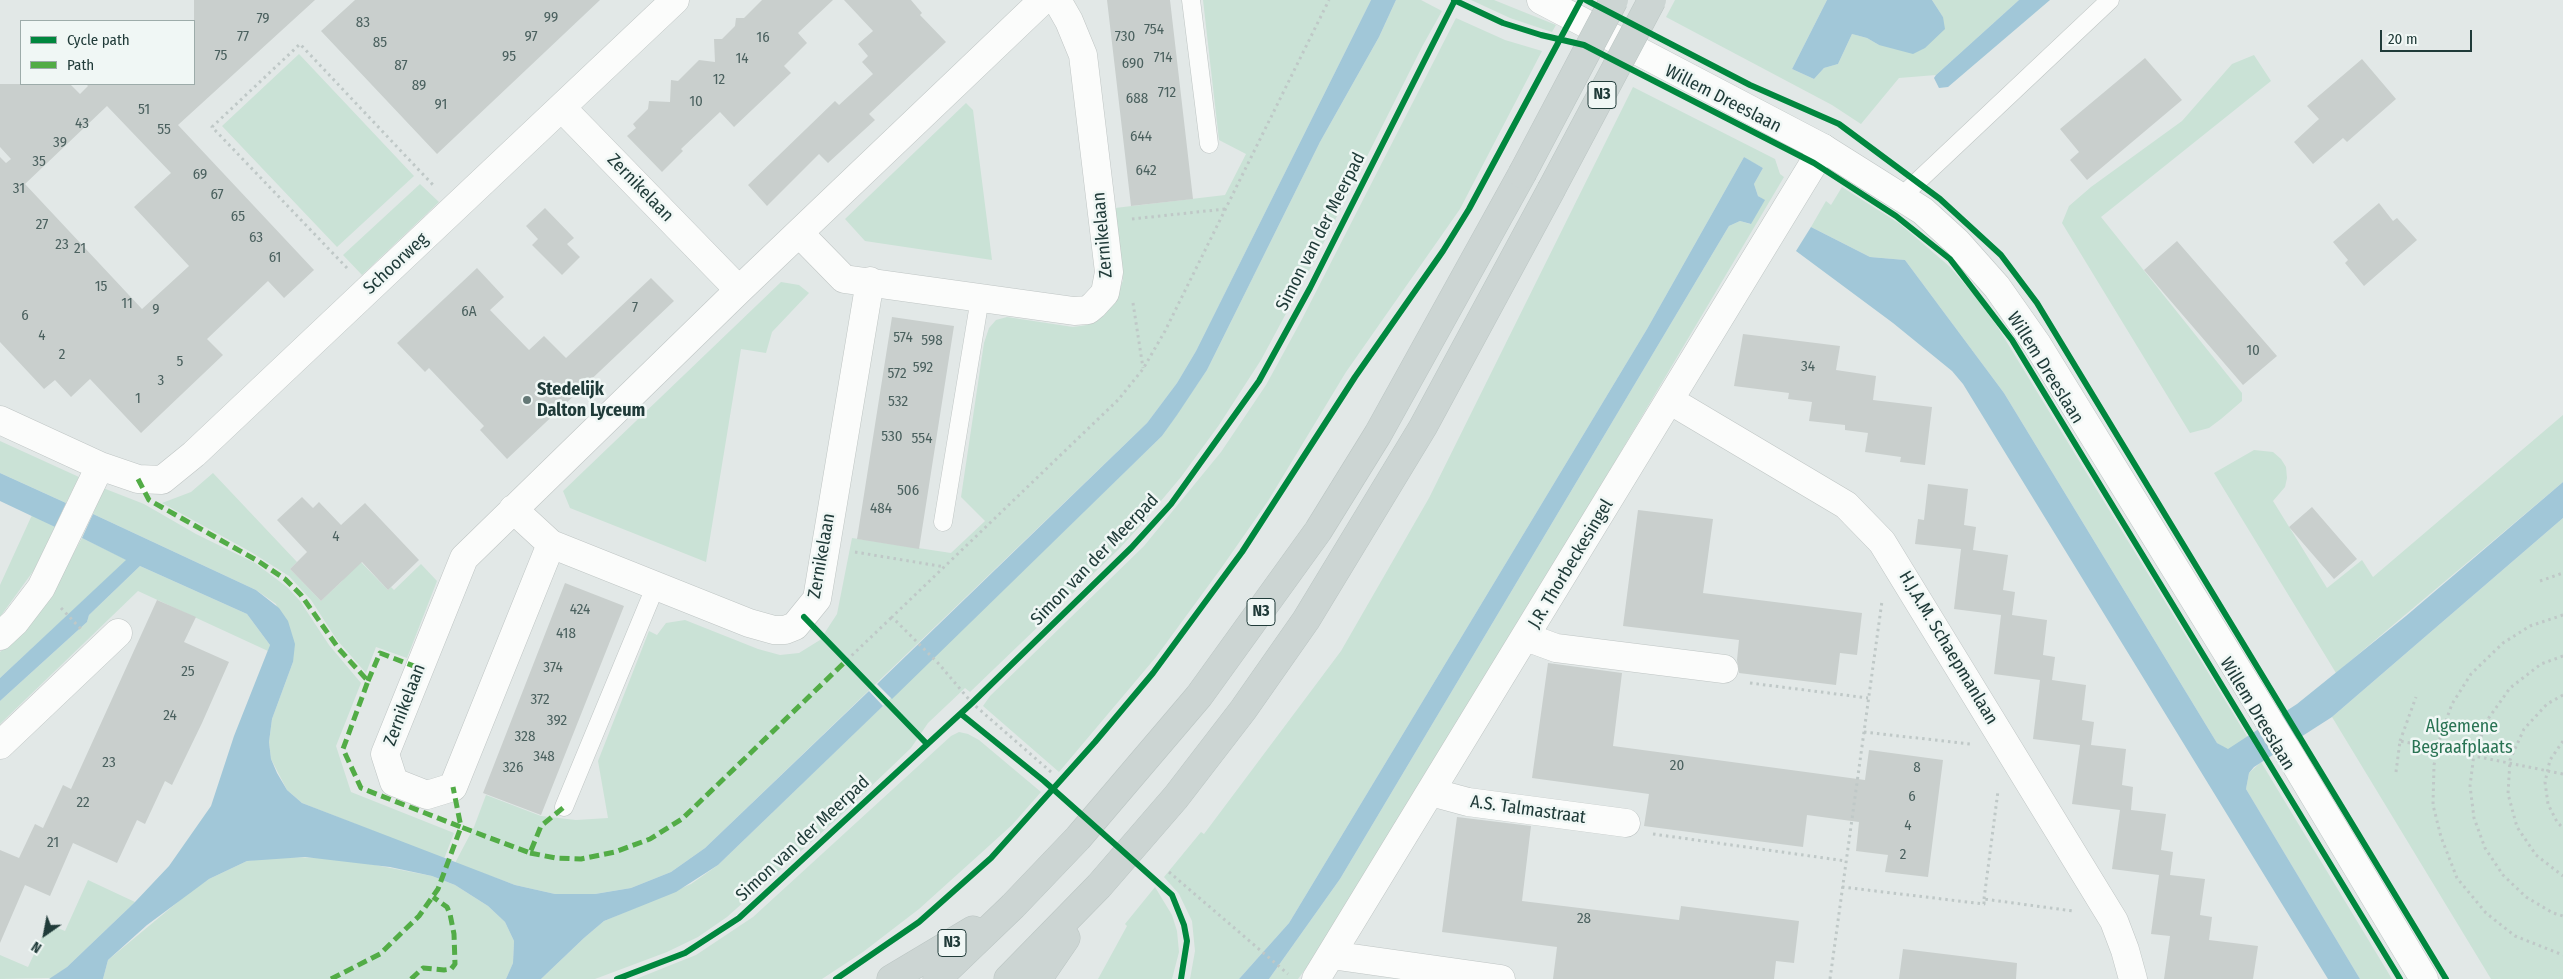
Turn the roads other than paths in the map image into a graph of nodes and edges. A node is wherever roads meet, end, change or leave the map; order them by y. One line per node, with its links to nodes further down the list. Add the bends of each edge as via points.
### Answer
1 (675, 0): 9 (street, Schoorweg)
2 (1043, 0): 13 (street, Zernikelaan)
3 (1056, 0): 16 (street, Zernikelaan, via 1069,20 1083,55 1108,284 1094,306 1081,311)
4 (1190, 0): 10 (lane)
5 (1540, 0): 11 (street, Willem Dreeslaan)
6 (1614, 0): 33 (main road, N3, bridge, via 1378,434 1318,531 1199,696 1078,838)
7 (1652, 0): 32 (main road, N3, bridge, via 1423,427 1306,620 1182,789)
8 (2110, 0): 12 (lane)
9 (562, 108): 15 (street, Zernikelaan); 19 (street, Schoorweg, via 194,454 162,480 138,479)
10 (1209, 144)
11 (1824, 148): 12 (street, Willem Dreeslaan); 17 (street, J.R. Thorbeckesingel)
12 (1901, 197): 42 (street, Willem Dreeslaan, via 1951,236 1997,287 2037,344)
13 (799, 233): 14 (street, Zernikelaan, via 844,279); 15 (street, Zernikelaan)
14 (870, 281): 16 (street, Zernikelaan); 23 (street, Zernikelaan, via 818,599 795,626 774,630)
15 (739, 290): 20 (street, Zernikelaan)
16 (980, 298): 21 (lane)
17 (1671, 401): 26 (street, J.R. Thorbeckesingel); 41 (street, H.J.A.M. Schaepmanlaan, via 1846,505 1885,546 2111,916 2125,950)
18 (0, 420): 19 (street, Schoorweg)
19 (100, 466): 25 (street, via 41,588)
20 (513, 509): 22 (street, Zernikelaan); 22 (street, Zernikelaan, via 464,558 386,754 394,782 427,795 453,787)
21 (944, 522)
22 (550, 544): 23 (street, Zernikelaan)
23 (656, 585): 30 (lane)
24 (118, 633): 28 (street)
25 (0, 636)
26 (1526, 637): 27 (street, via 1556,648); 29 (street, J.R. Thorbeckesingel)
27 (1724, 669)
28 (0, 745)
29 (1431, 792): 31 (street, A.S. Talmastraat, via 1468,802); 34 (street, J.R. Thorbeckesingel)
30 (564, 807)
31 (1626, 823)
32 (1099, 886): 37 (main road, N3); 38 (main road, N3)
33 (1013, 906): 35 (main road, N3); 36 (main road, N3)
34 (1330, 955): 39 (street, J.R. Thorbeckesingel); 40 (street)
35 (891, 979)
36 (937, 979)
37 (1008, 979)
38 (1038, 979)
39 (1316, 979)
40 (1501, 979)
41 (2132, 979)
42 (2424, 979)

